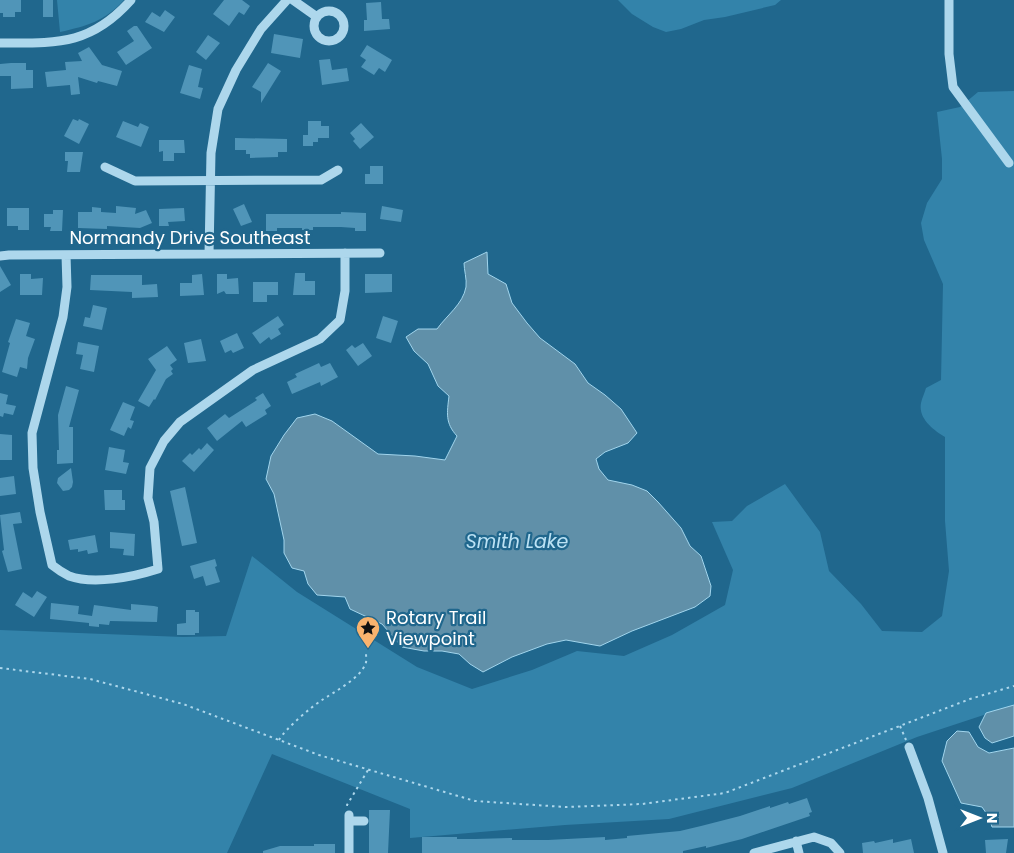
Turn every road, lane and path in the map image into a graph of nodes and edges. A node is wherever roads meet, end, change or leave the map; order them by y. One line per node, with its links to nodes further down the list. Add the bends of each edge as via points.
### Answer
1 (131, 0): 6 (street, via 92,33 66,41)
2 (287, 0): 10 (street, via 261,30 236,70 218,109)
3 (293, 0): 5 (street)
4 (949, 0): 7 (street, via 953,87)
5 (317, 17)
6 (0, 43)
7 (1009, 162)
8 (106, 167): 10 (street, via 135,181)
9 (338, 170): 10 (street, via 321,180)
10 (210, 180): 14 (street)
11 (345, 253): 12 (street, Normandy Drive Southeast); 13 (street, via 345,291 340,320 320,339 253,370 180,422 164,441 150,468 148,498 154,522 158,569 134,576 97,580 69,576 52,565 33,468 32,433 63,317); 14 (street, Normandy Drive Southeast)
12 (380, 253)
13 (66, 254): 14 (street, Normandy Drive Southeast); 15 (street, Normandy Drive Southeast)
14 (209, 254)
15 (0, 256)
16 (366, 653): 20 (path, via 366,664 362,670 345,686 321,700)
17 (0, 668): 20 (path, via 90,679 183,704)
18 (1014, 686): 19 (path)
19 (900, 726): 21 (path); 22 (path, via 725,794 642,804 565,808 475,801)
20 (279, 740): 22 (path)
21 (909, 747): 30 (street, via 928,798)
22 (368, 770): 23 (path)
23 (347, 805)
24 (364, 821): 26 (street, via 349,818)
25 (796, 841): 27 (street); 28 (street); 29 (street, via 814,837 831,843)
26 (348, 853)
27 (754, 853)
28 (798, 853)
29 (840, 853)
30 (943, 853)

